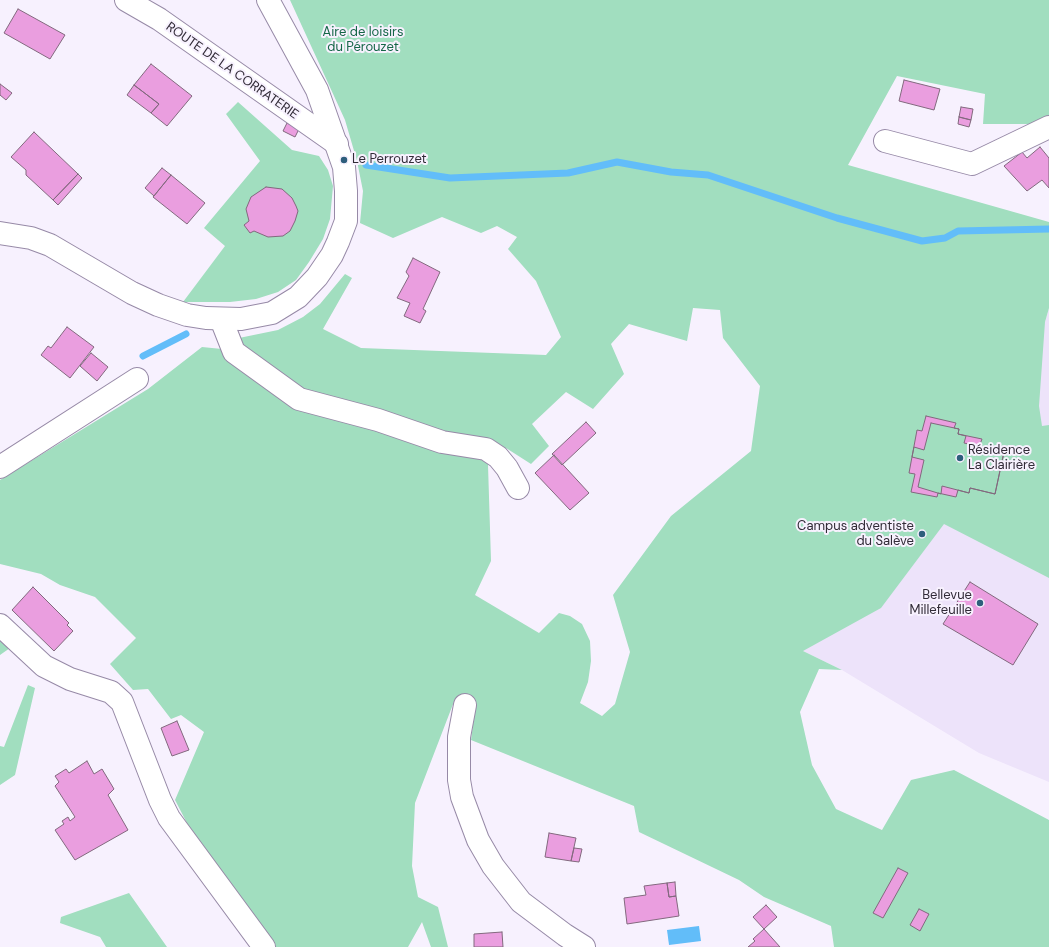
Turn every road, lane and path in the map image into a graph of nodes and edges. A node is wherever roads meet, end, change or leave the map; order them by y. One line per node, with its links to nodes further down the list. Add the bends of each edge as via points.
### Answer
1 (126, 0): 5 (street, ROUTE DE LA CORRATERIE, via 159,19)
2 (268, 0): 5 (street, via 317,90)
3 (1049, 127): 4 (street, via 972,164)
4 (886, 142)
5 (337, 144): 7 (street, via 344,167 347,208 346,221 332,255 308,288 285,306 272,313 255,317)
6 (0, 233): 7 (street, via 31,238 50,245 132,293 173,311)
7 (221, 319): 10 (street, via 234,352 299,399 378,420 442,442 486,449 498,457)
8 (137, 379): 9 (street)
9 (0, 467)
10 (518, 488)
11 (0, 625): 13 (street, via 44,666 70,679 111,692 122,702 169,818)
12 (465, 705): 14 (street, via 459,736 459,780 462,797 478,840 493,866 521,902)
13 (264, 947)
14 (584, 947)

